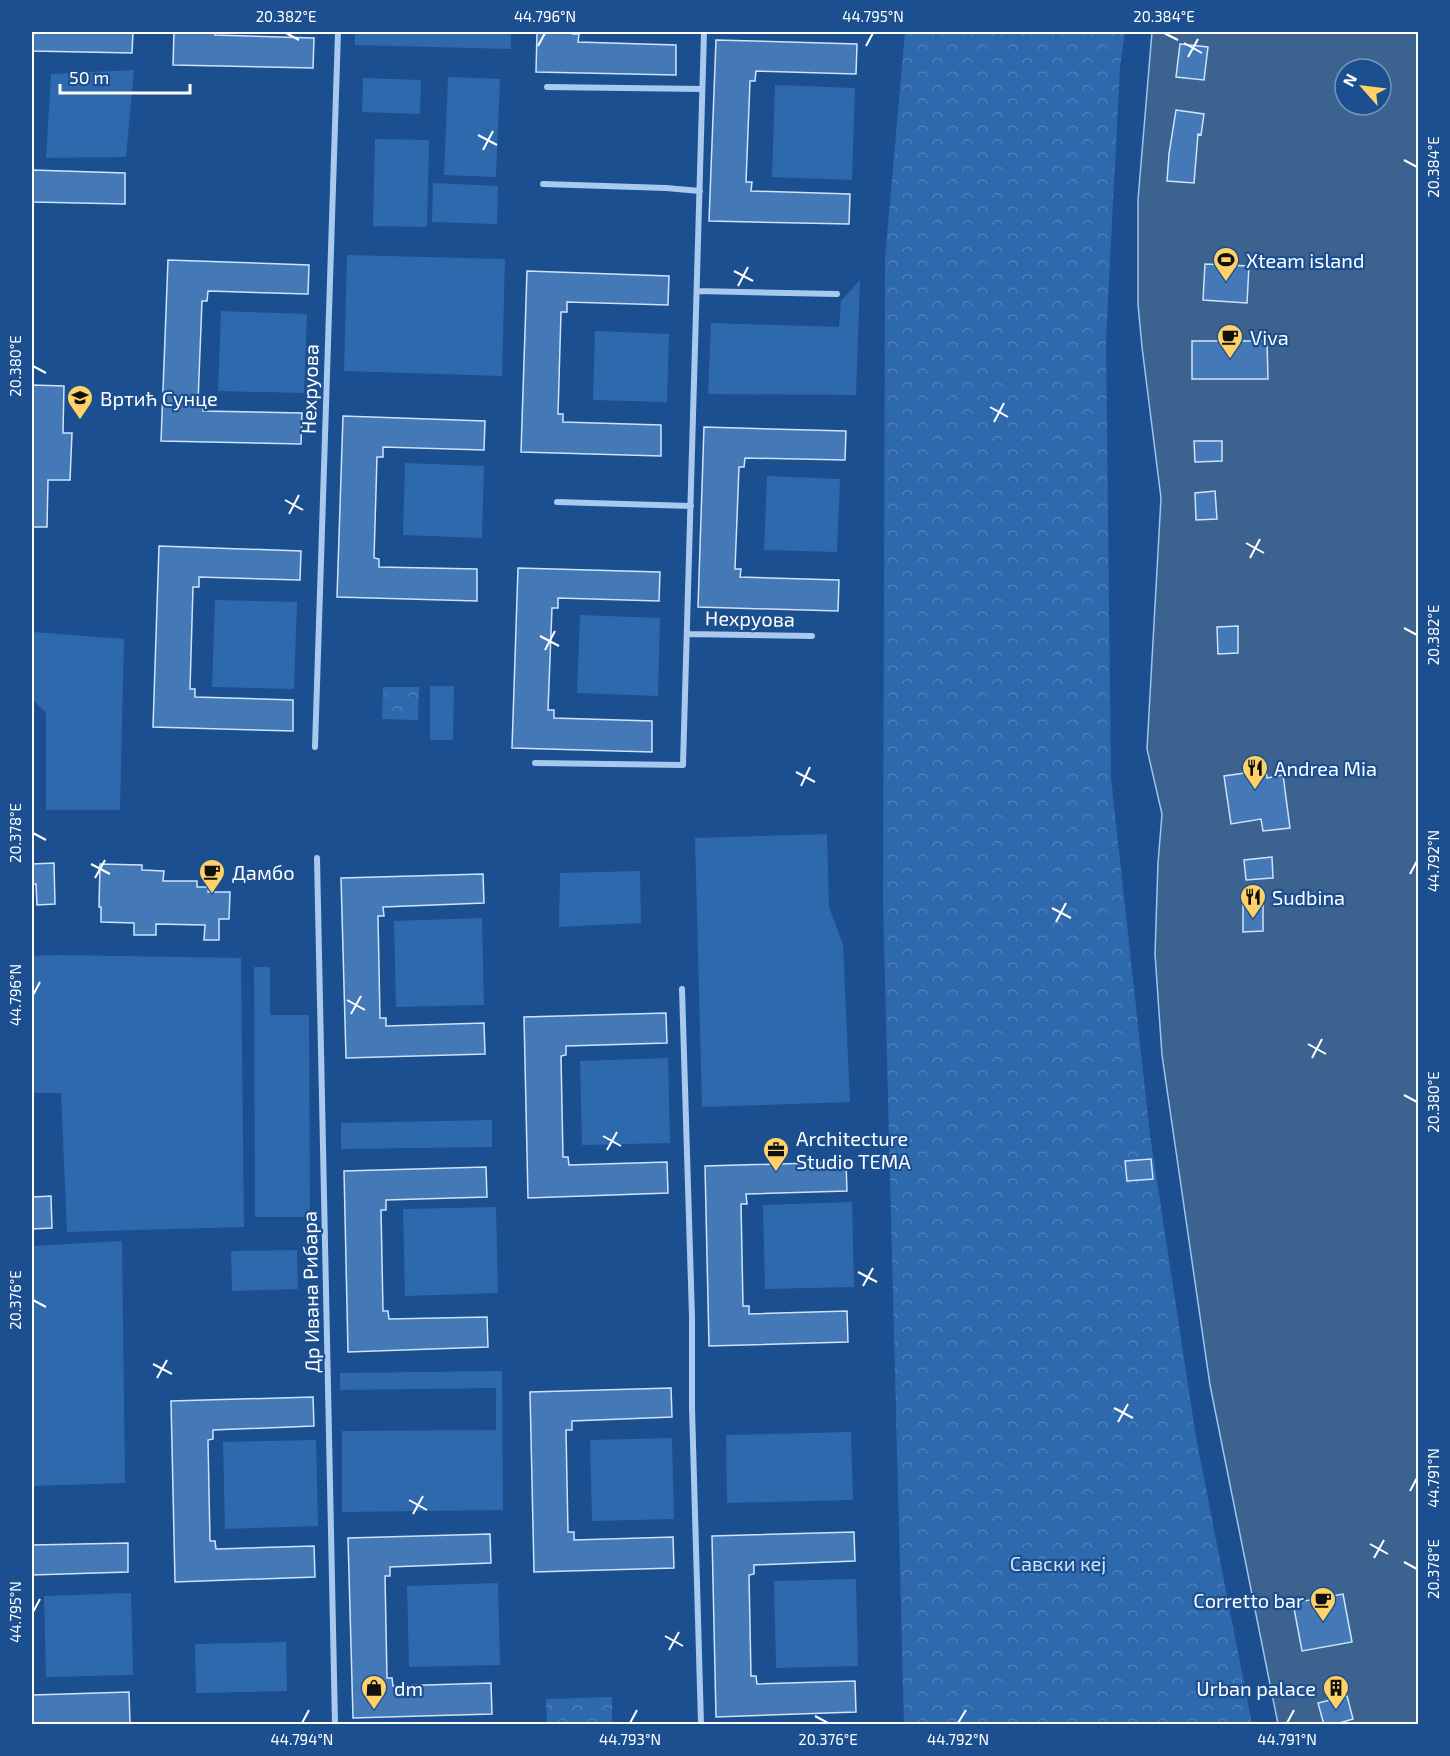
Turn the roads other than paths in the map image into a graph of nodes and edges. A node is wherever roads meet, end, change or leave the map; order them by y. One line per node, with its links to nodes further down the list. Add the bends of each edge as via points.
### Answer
1 (338, 32): 13 (street, Нехруова)
2 (704, 32): 4 (street, Нехруова)
3 (547, 87): 4 (street)
4 (702, 89): 6 (street, Нехруова)
5 (543, 184): 6 (street)
6 (700, 191): 7 (street, Нехруова)
7 (697, 291): 8 (street); 10 (street, Нехруова)
8 (837, 294)
9 (557, 502): 10 (street)
10 (691, 506): 11 (street, Нехруова)
11 (687, 633): 12 (street, Нехруова); 14 (street, Нехруова, via 683,765)
12 (812, 636)
13 (315, 747)
14 (535, 763)
15 (317, 858): 17 (street, Др Ивана Рибара)
16 (682, 989): 18 (street)
17 (336, 1725)
18 (701, 1725)

